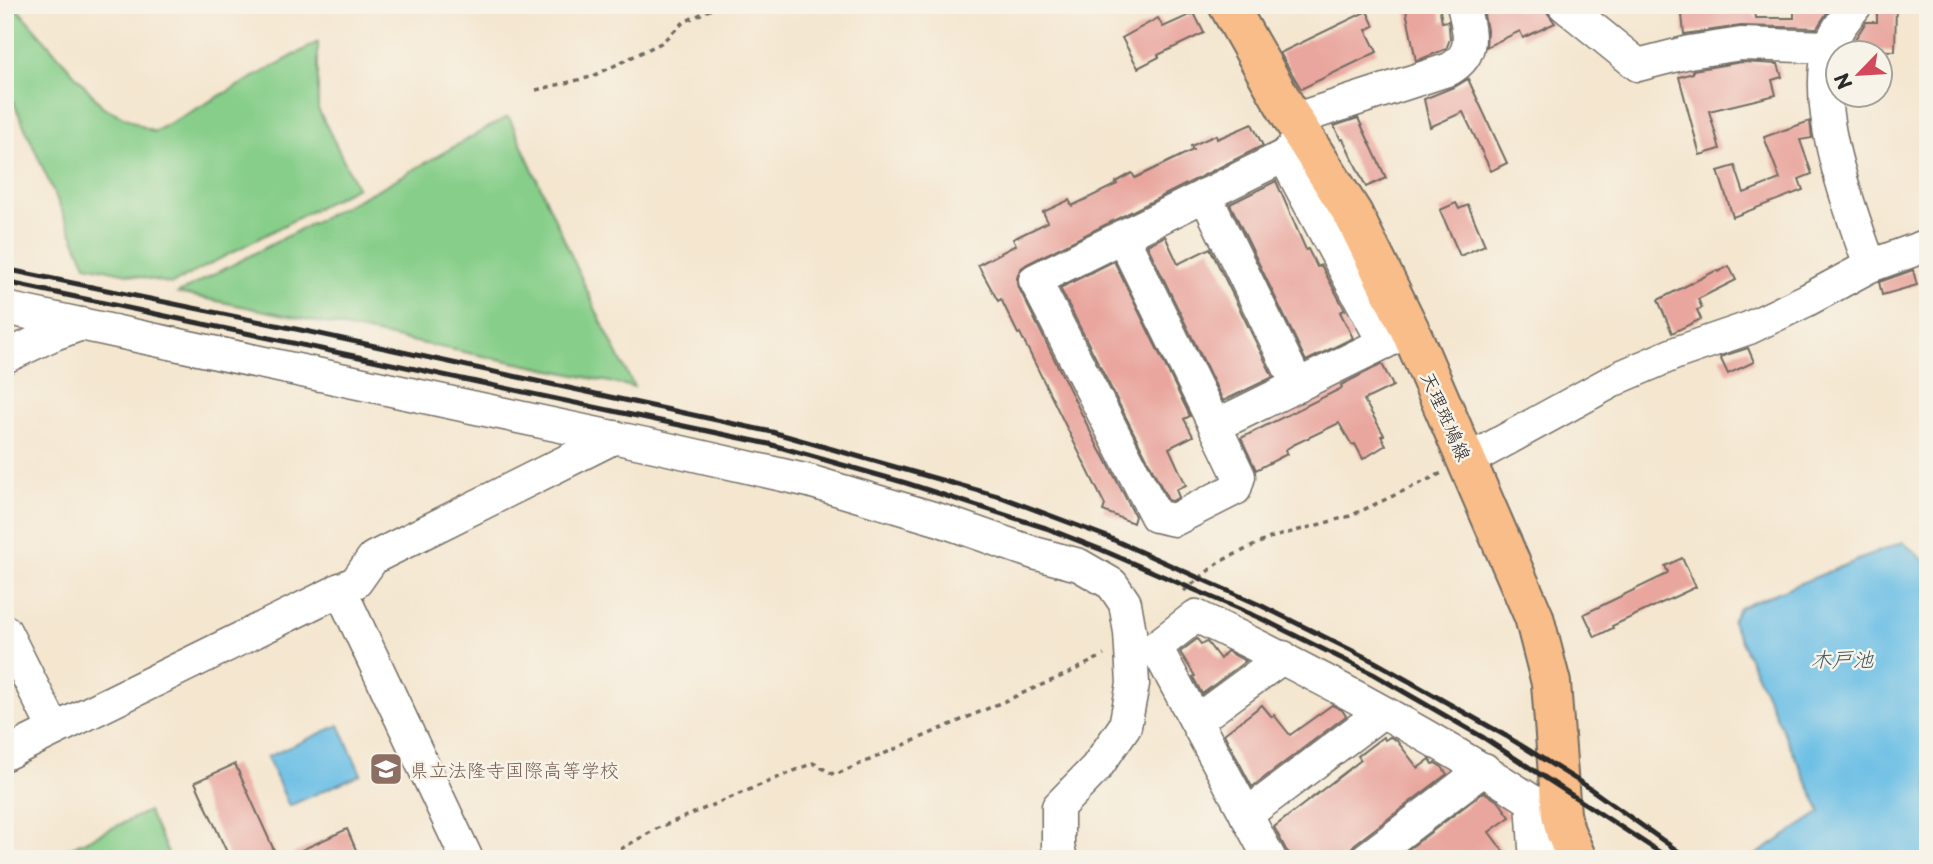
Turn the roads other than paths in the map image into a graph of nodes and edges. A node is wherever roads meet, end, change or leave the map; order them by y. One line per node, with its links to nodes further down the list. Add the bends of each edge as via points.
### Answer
1 (1228, 5): 8 (main road, 天理斑鳩線)
2 (1463, 5): 8 (street, via 1471,38 1460,63)
3 (1564, 5): 6 (street, via 1638,65 1741,44)
4 (1856, 5): 5 (street)
5 (1834, 38)
6 (1825, 47)
7 (1827, 108): 12 (street, via 1839,178)
8 (1294, 137): 9 (street); 15 (main road, 天理斑鳩線, via 1353,214)
9 (1205, 195): 10 (street); 17 (street)
10 (1122, 236): 18 (street); 18 (street, via 1035,280 1156,516 1174,520 1235,489 1239,476)
11 (1928, 245): 12 (street)
12 (1870, 266): 20 (street, via 1749,328 1620,377)
13 (5, 308): 14 (street)
14 (82, 324): 16 (street); 19 (street)
15 (1397, 337): 17 (street); 20 (main road, 天理斑鳩線)
16 (5, 357)
17 (1298, 386): 18 (street)
18 (1216, 426)
19 (615, 437): 21 (street, via 373,558 356,582); 31 (street, via 809,481 1079,565 1112,584 1125,603 1133,684 1125,726 1097,768 1058,807)
20 (1467, 461): 35 (main road, 天理斑鳩線, via 1543,646 1551,684 1561,814)
21 (340, 589): 26 (street); 30 (street)
22 (5, 631): 26 (street)
23 (1283, 657): 24 (street); 25 (street); 25 (street, via 1196,616 1156,647)
24 (1382, 712): 28 (street); 29 (street)
25 (1196, 721): 29 (street)
26 (54, 729): 27 (street)
27 (5, 754)
28 (1484, 769): 33 (street); 34 (street, via 1532,800 1535,848)
29 (1246, 814): 32 (street)
30 (467, 859)
31 (1061, 859)
32 (1270, 859)
33 (1366, 859)
34 (1543, 859)
35 (1577, 859)

